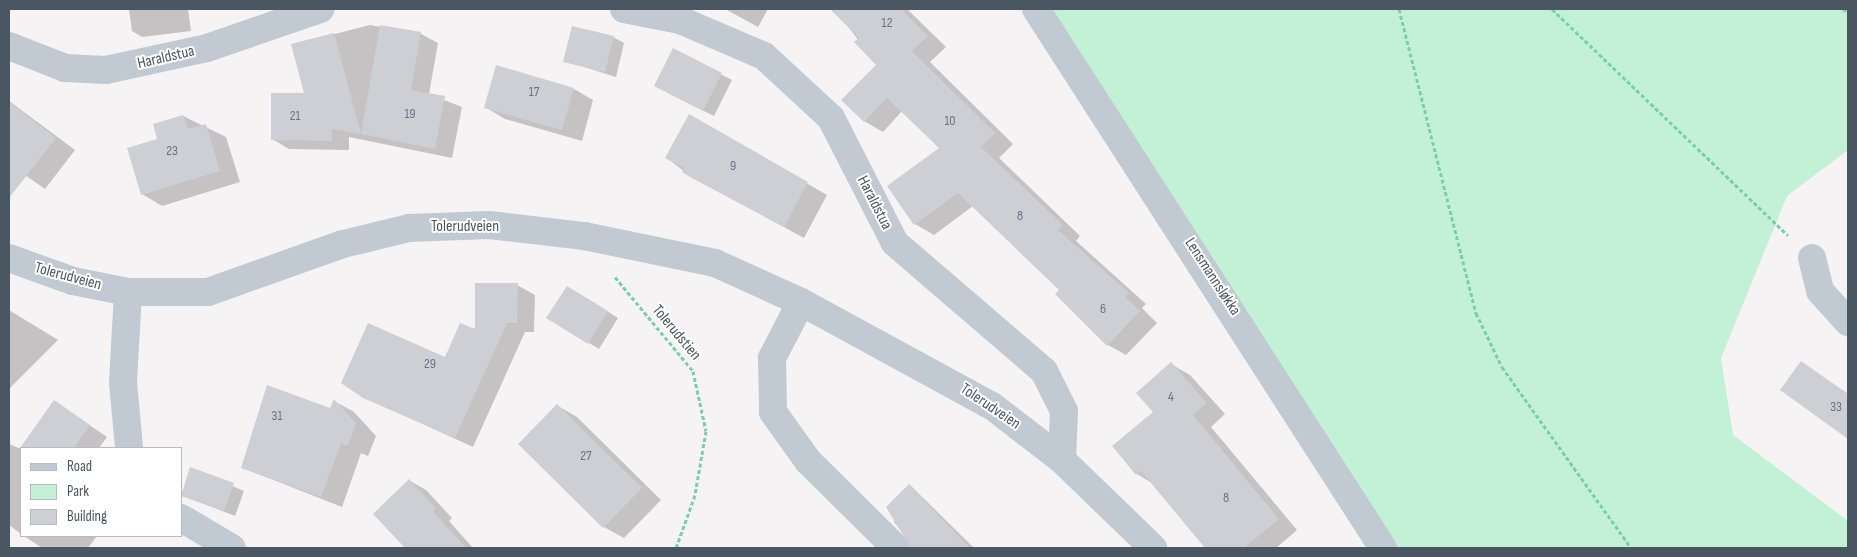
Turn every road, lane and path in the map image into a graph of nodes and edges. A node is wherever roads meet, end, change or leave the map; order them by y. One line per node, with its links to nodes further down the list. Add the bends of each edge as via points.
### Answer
1 (320, 9): 8 (street, Haraldstua, via 207,48 106,70 65,68)
2 (624, 9): 16 (street, Haraldstua, via 680,20 764,56 831,118 894,243 1044,371 1064,411)
3 (1036, 9): 22 (street, Lensmannsløkka)
4 (1399, 9): 23 (path, via 1476,313 1502,367)
5 (1552, 9): 11 (path)
6 (1843, 9): 7 (path)
7 (1848, 12)
8 (9, 46)
9 (584, 236): 12 (street, Tolerudveien, via 488,225 409,228 343,244 208,292); 13 (street, Tolerudveien, via 715,263); 19 (path, Tolerudstien, via 693,371 706,431 695,495)
10 (9, 258): 12 (street, Tolerudveien, via 73,281)
11 (1812, 258): 14 (street, via 1820,291)
12 (128, 292): 15 (street, via 123,382)
13 (801, 302): 16 (street, Tolerudveien, via 992,406); 20 (street, via 772,358 774,412 808,461)
14 (1848, 322)
15 (129, 447)
16 (1062, 460): 21 (street, Tolerudveien)
17 (182, 519): 18 (street)
18 (232, 548)
19 (676, 548)
20 (896, 548)
21 (1153, 548)
22 (1383, 548)
23 (1631, 548)

